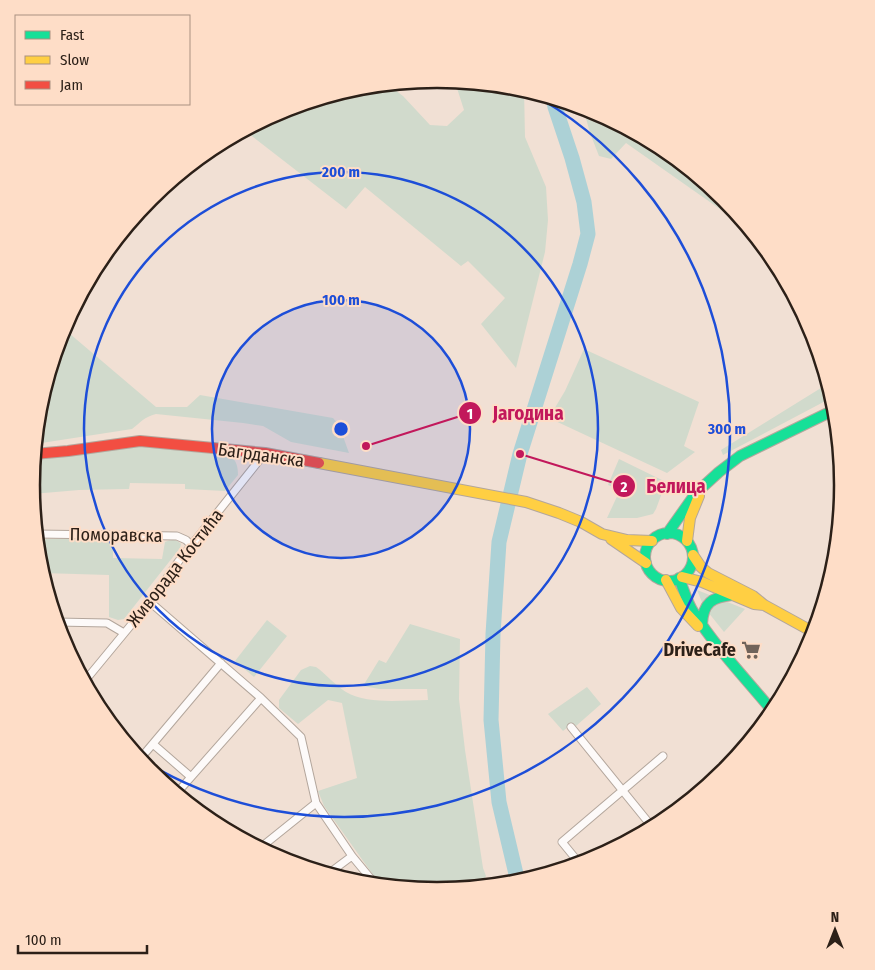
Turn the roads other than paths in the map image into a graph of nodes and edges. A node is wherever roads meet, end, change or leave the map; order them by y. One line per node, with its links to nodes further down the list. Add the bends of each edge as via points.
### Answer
1 (828, 413): 4 (main road, via 740,456)
2 (41, 453): 3 (main road, Багрданска, via 140,441)
3 (264, 453): 6 (main road, Багрданска, via 526,502 581,522); 10 (street, Живорада Костића)
4 (702, 488): 7 (main road); 9 (main road, via 689,520)
5 (43, 534): 10 (street, Поморавска, via 177,536)
6 (602, 534): 8 (main road, via 627,540); 12 (main road)
7 (668, 534): 8 (main road); 9 (main road, via 678,535)
8 (652, 540): 12 (main road, via 646,553)
9 (687, 541): 11 (main road)
10 (192, 546): 16 (street, Живорада Костића)
11 (693, 555): 13 (main road, via 690,569); 17 (main road, via 708,573 754,596)
12 (646, 563): 14 (main road, via 654,575)
13 (681, 578): 14 (main road); 15 (main road, via 702,582); 19 (main road, via 691,608)
14 (666, 580): 22 (main road, via 681,608)
15 (733, 595): 17 (main road); 19 (main road, via 710,601)
16 (150, 602): 21 (street, Живорада Костића); 23 (street)
17 (764, 605): 20 (main road)
18 (64, 622): 21 (street, via 107,623)
19 (702, 624): 22 (main road)
20 (808, 629)
21 (124, 633): 24 (street, Живорада Костића)
22 (712, 638): 26 (main road)
23 (221, 663): 25 (street); 28 (street)
24 (89, 676)
25 (261, 698): 31 (street); 34 (street, via 301,737)
26 (768, 706)
27 (571, 727): 33 (street)
28 (153, 744): 29 (street); 31 (street)
29 (145, 753)
30 (663, 756): 33 (street)
31 (191, 777): 32 (street)
32 (181, 788)
33 (622, 790): 35 (street); 38 (street, via 562,842)
34 (316, 803): 36 (street); 37 (street)
35 (649, 822)
36 (266, 844)
37 (352, 856): 39 (street); 40 (street)
38 (575, 858)
39 (335, 869)
40 (369, 876)

